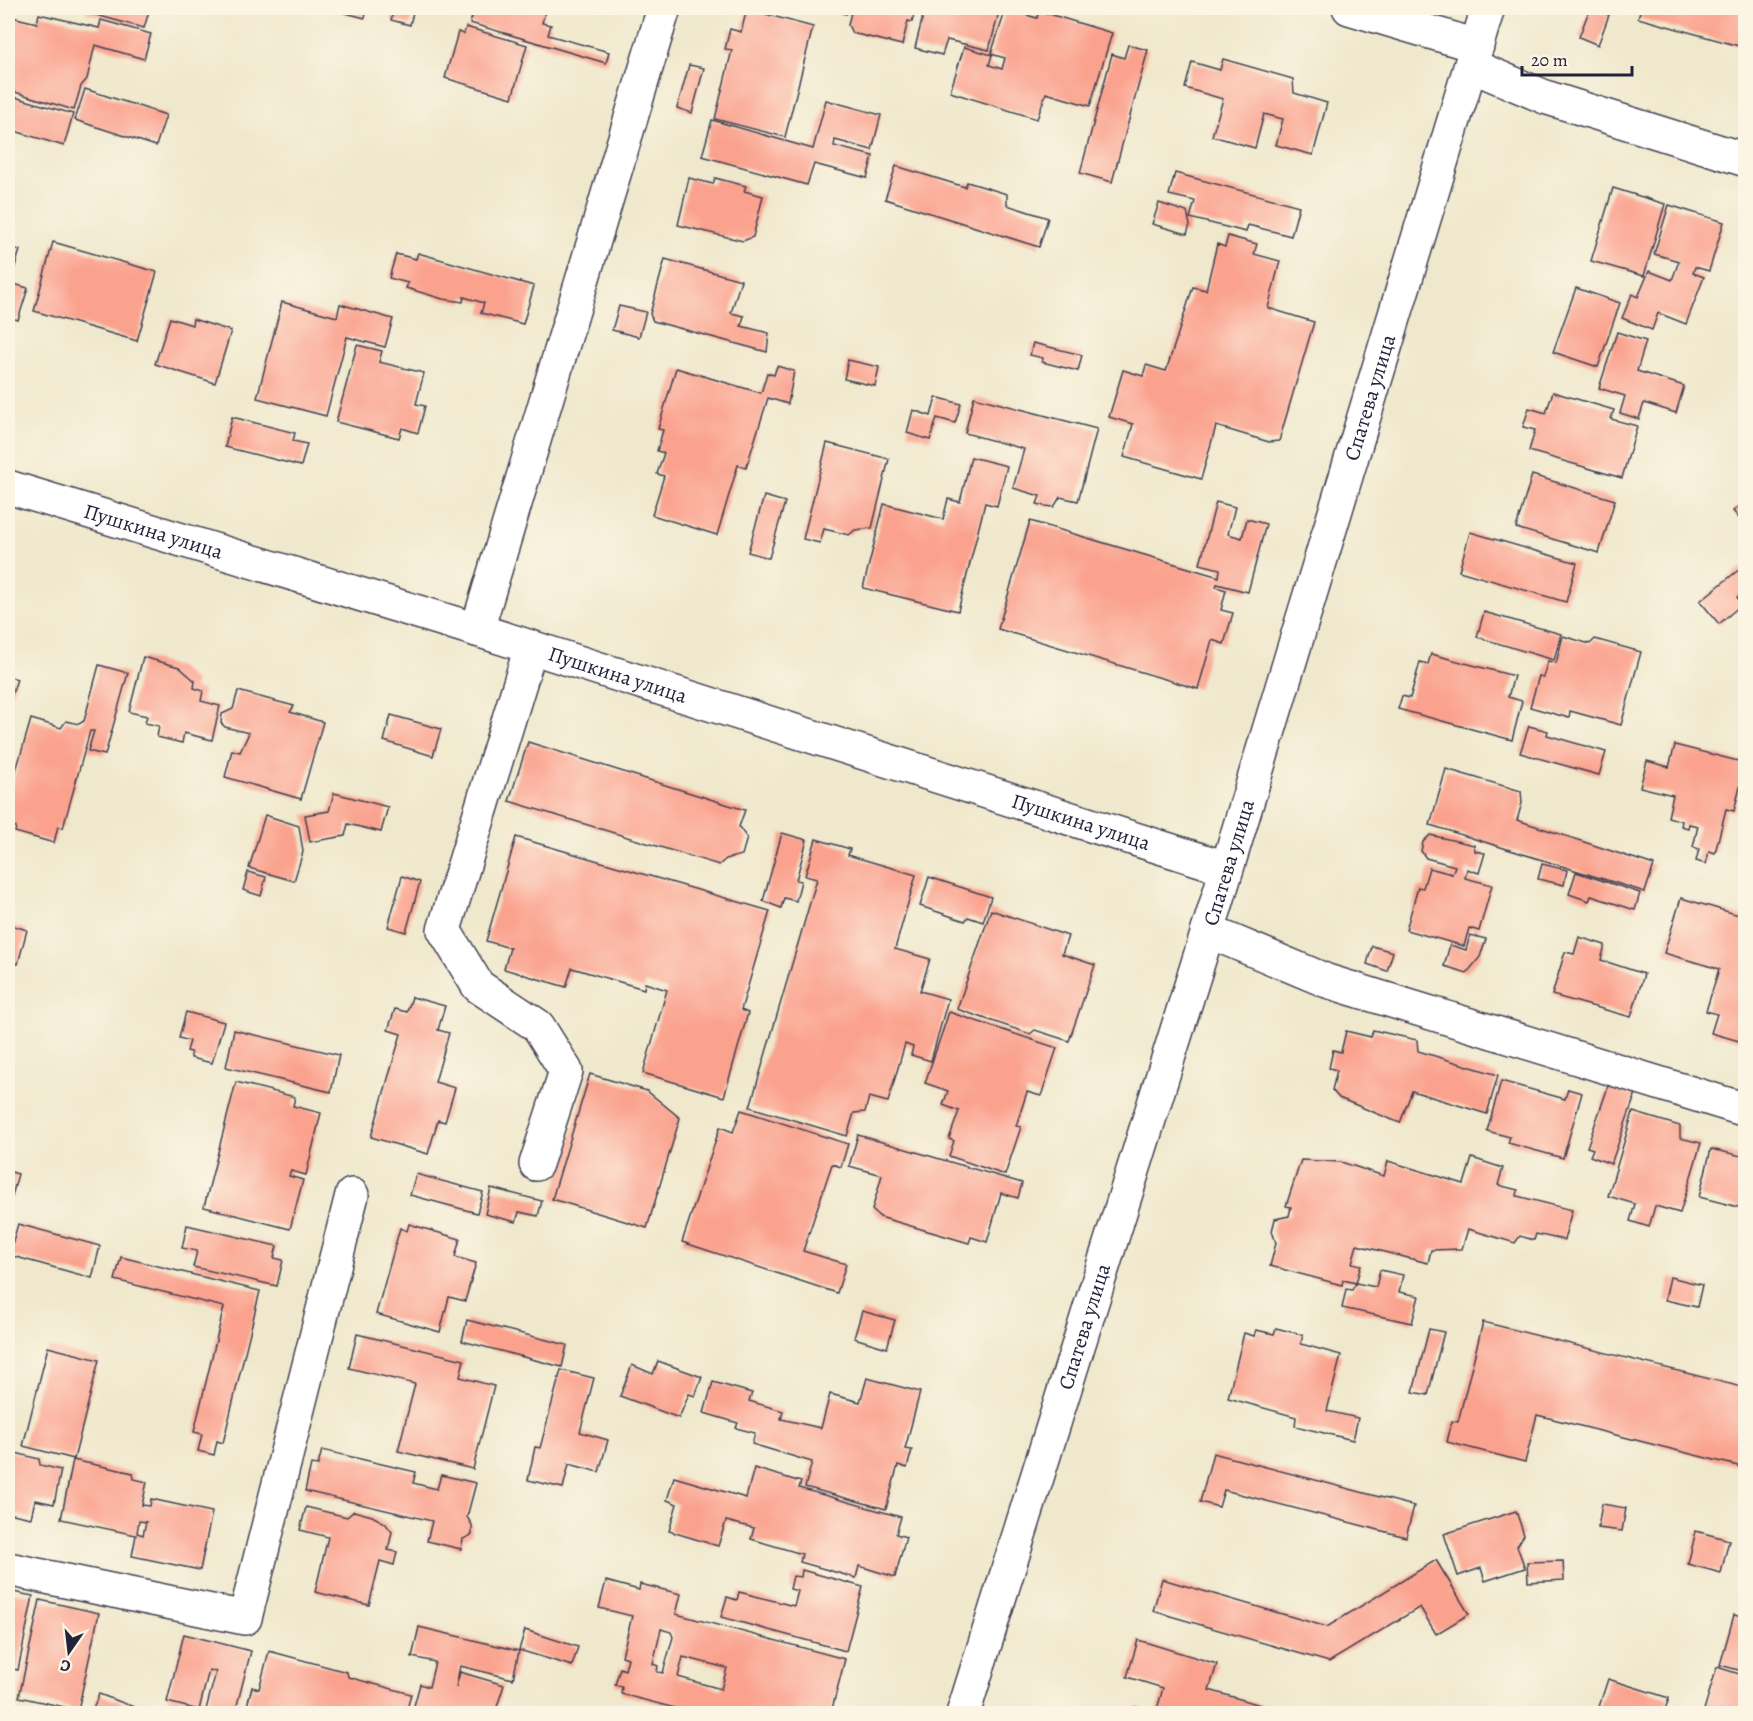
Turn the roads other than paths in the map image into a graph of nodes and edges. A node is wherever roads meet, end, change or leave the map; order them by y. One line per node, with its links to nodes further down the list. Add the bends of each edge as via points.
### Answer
1 (664, 8): 7 (street)
2 (1348, 8): 4 (street)
3 (1488, 8): 4 (street, Спатева улица)
4 (1474, 56): 5 (street, via 1545,97); 9 (street, Спатева улица)
5 (1746, 160)
6 (8, 488): 7 (street, Пушкина улица)
7 (477, 630): 8 (street, Пушкина улица)
8 (531, 647): 9 (street, Пушкина улица); 12 (street, via 444,930 478,986 538,1026 566,1071)
9 (1226, 868): 10 (street, Спатева улица)
10 (1208, 931): 11 (street, via 1327,981); 15 (street, Спатева улица)
11 (1746, 1110)
12 (536, 1164)
13 (352, 1195): 14 (street, via 245,1618)
14 (8, 1569)
15 (963, 1713)

